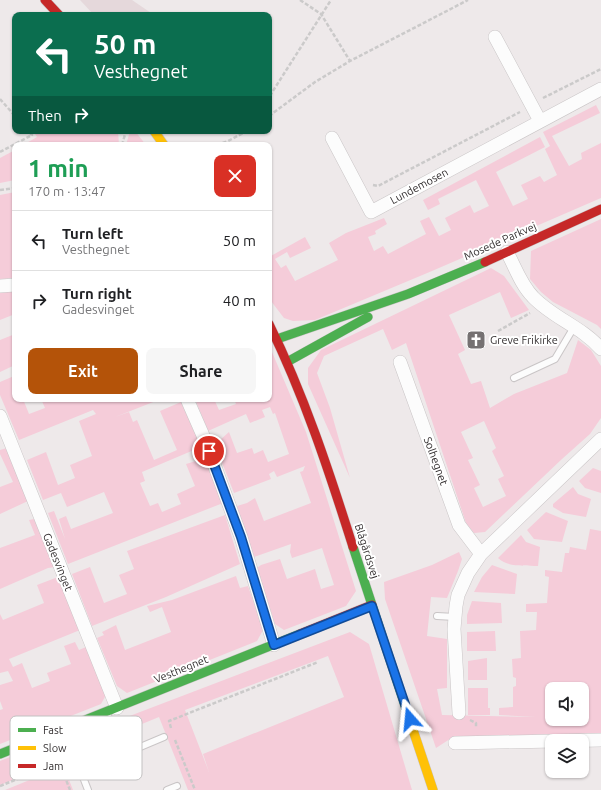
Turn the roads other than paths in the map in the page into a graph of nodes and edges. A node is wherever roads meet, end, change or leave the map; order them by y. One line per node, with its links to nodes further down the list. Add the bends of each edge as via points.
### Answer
1 (45, 0): 2 (street)
2 (55, 12)
3 (495, 36): 5 (street)
4 (601, 89): 5 (street, Lundemosen)
5 (540, 121): 6 (street, Lundemosen, via 371,212)
6 (332, 138)
7 (601, 209): 8 (street, Mosede Parkvej)
8 (507, 252): 11 (street, Mosede Parkvej); 12 (street, via 532,297)
9 (12, 285): 10 (street)
10 (0, 286)
11 (408, 294): 14 (street, Mosede Parkvej); 16 (street, Mosede Parkvej)
12 (574, 327): 15 (street); 18 (lane, via 556,359)
13 (272, 330): 14 (street, Blågårdsvej)
14 (277, 339): 16 (street, Blågårdsvej)
15 (601, 349)
16 (287, 362): 23 (street, Blågårdsvej, via 326,465)
17 (400, 362): 22 (street, Solhegnet, via 459,525)
18 (514, 378)
19 (188, 402): 26 (street, via 241,537)
20 (0, 416): 27 (street, Gadesvinget)
21 (601, 439): 22 (street)
22 (481, 554): 25 (street, via 468,573 458,595)
23 (372, 606): 26 (street, Vesthegnet); 41 (street, Blågårdsvej)
24 (438, 616): 25 (lane)
25 (455, 617): 28 (street)
26 (274, 645): 27 (street, Vesthegnet)
27 (111, 710): 29 (street, Vesthegnet); 30 (lane)
28 (458, 713)
29 (96, 716)
30 (113, 716)
31 (164, 737): 34 (lane)
32 (601, 740): 33 (street)
33 (455, 743)
34 (142, 746)
35 (10, 750): 36 (street, Vesthegnet)
36 (0, 754)
37 (84, 780): 39 (lane)
38 (177, 786): 40 (lane)
39 (88, 790)
40 (167, 790)
41 (433, 790)

